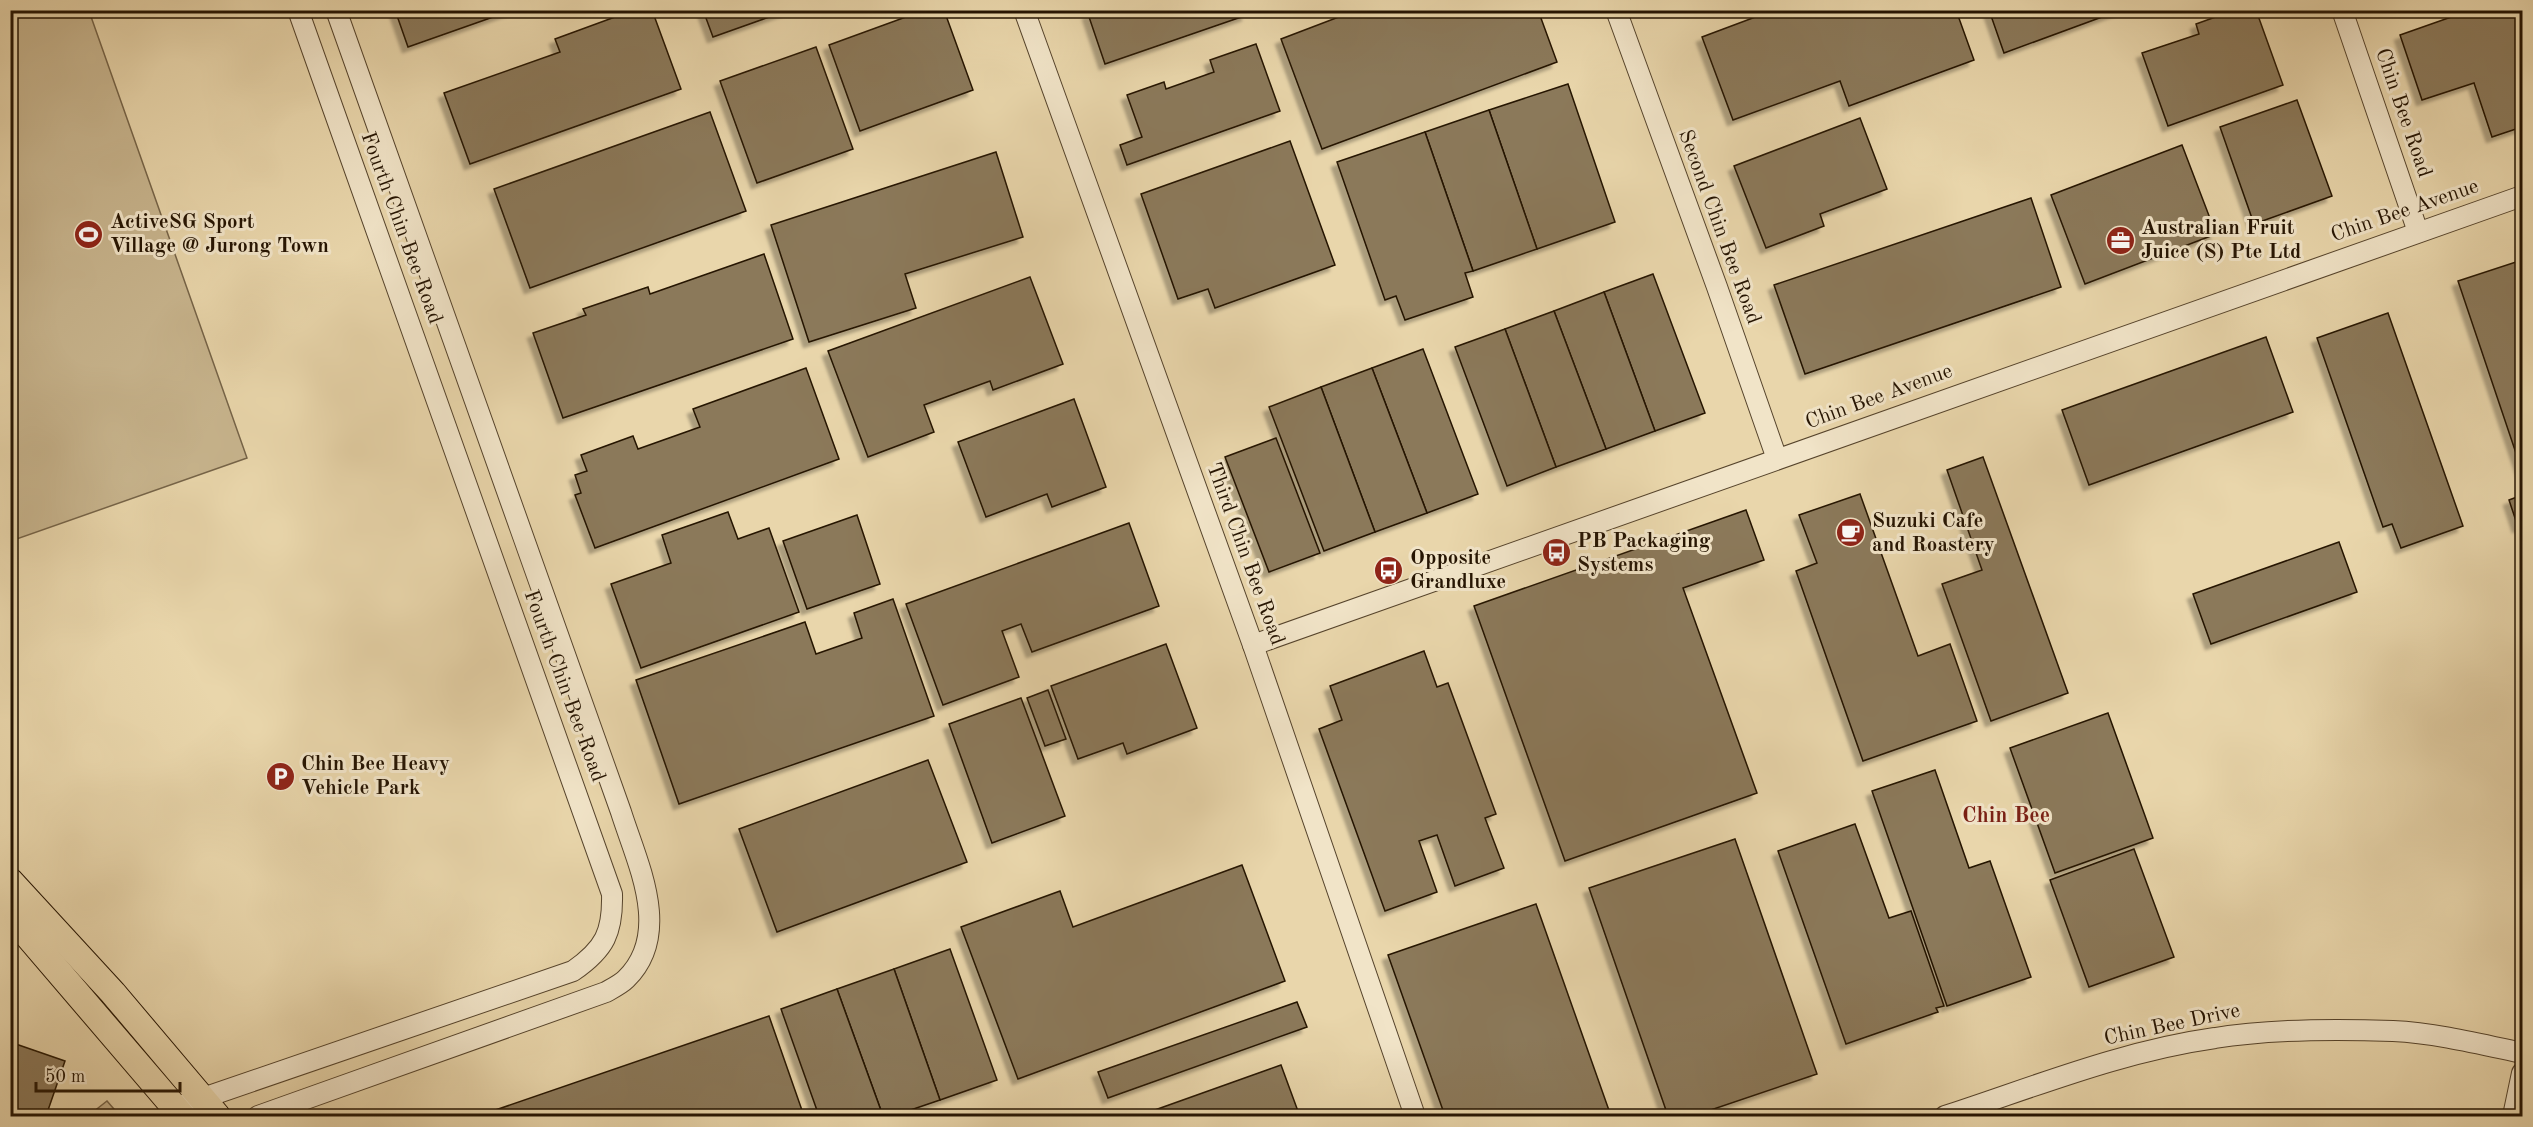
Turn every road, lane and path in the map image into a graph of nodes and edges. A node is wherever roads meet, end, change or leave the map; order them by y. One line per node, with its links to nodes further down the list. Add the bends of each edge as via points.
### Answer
1 (298, 10): 14 (street, Fourth Chin Bee Road, via 612,894 613,920 604,941 573,971)
2 (336, 10): 16 (street, Fourth Chin Bee Road, via 621,812 647,891 649,921 639,962 626,980 606,992)
3 (1024, 10): 9 (street, Third Chin Bee Road)
4 (1616, 10): 8 (street, Second Chin Bee Road)
5 (2342, 10): 7 (street, Chin Bee Road)
6 (2523, 196): 7 (street, Chin Bee Avenue)
7 (2418, 232): 8 (street, Chin Bee Avenue)
8 (1777, 459): 9 (street, Chin Bee Avenue)
9 (1252, 645): 17 (street, Third Chin Bee Road)
10 (10, 881): 14 (main road, via 113,993)
11 (10, 915): 15 (main road)
12 (2523, 1053): 18 (street, Chin Bee Drive, via 2453,1038 2394,1031 2257,1032 2121,1059)
13 (2523, 1073): 19 (street)
14 (209, 1107): 15 (street, Fourth Chin Bee Road)
15 (178, 1112)
16 (258, 1116)
17 (1415, 1116)
18 (1945, 1116)
19 (2513, 1116)

